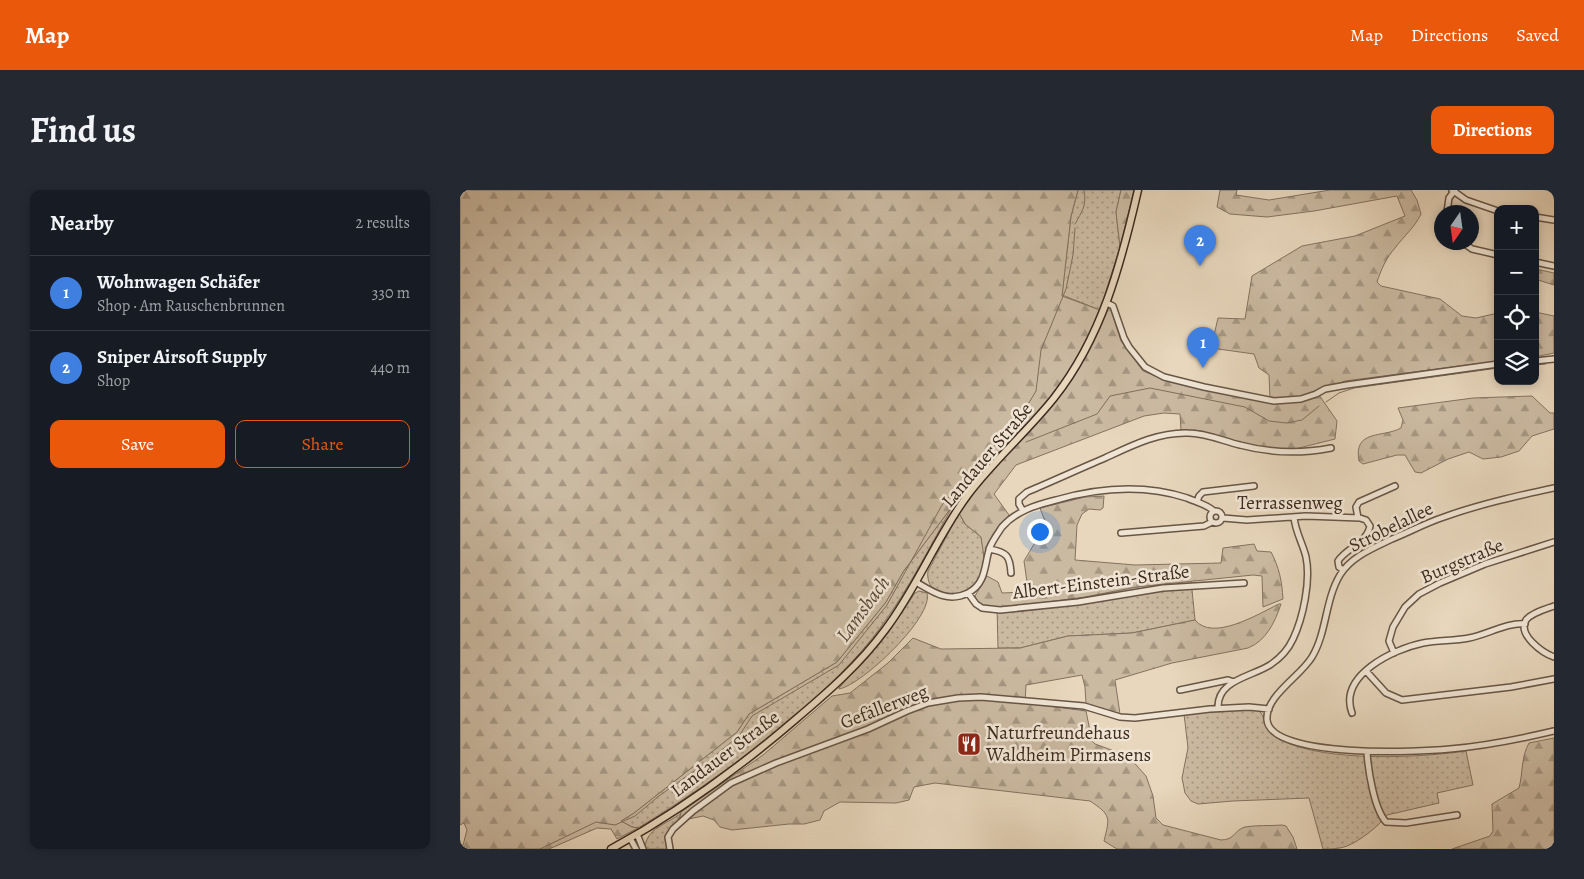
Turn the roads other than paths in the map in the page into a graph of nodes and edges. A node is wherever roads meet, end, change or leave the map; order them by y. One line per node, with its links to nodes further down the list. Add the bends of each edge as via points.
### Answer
1 (1138, 190): 11 (main road, Landauer Straße)
2 (1454, 191): 3 (street); 4 (street)
3 (1448, 205)
4 (1494, 210)
5 (1539, 218): 6 (street)
6 (1554, 220)
7 (1476, 250): 8 (street)
8 (1494, 254)
9 (1539, 263): 10 (street)
10 (1554, 266)
11 (1107, 303): 14 (street, via 1114,306 1129,347 1150,371 1185,383 1274,401 1300,399 1347,385); 31 (main road, Landauer Straße, via 1095,333 1066,383 971,491)
12 (1554, 359): 13 (street)
13 (1539, 360)
14 (1494, 365)
15 (1331, 448): 20 (street, via 1275,451 1203,434 1168,434 1146,440 1027,492 1019,499)
16 (1254, 486): 19 (street, via 1203,492)
17 (1395, 486): 24 (street, Terrassenweg, via 1359,502 1356,507)
18 (1554, 488): 29 (street, Strobelallee, via 1483,504 1438,519 1374,548)
19 (1197, 502): 20 (street, via 1159,492 1111,490 1070,496); 21 (street)
20 (1023, 511): 28 (street, via 1003,526)
21 (1214, 511): 23 (street, via 1221,513); 25 (street, via 1210,515)
22 (1294, 517): 23 (street, Terrassenweg); 24 (street, Terrassenweg); 40 (street, via 1306,556 1308,575 1296,631 1289,646 1274,662)
23 (1222, 518): 25 (street, via 1217,524)
24 (1358, 518): 29 (street, Terrassenweg, via 1368,522 1370,529 1340,558 1338,564)
25 (1212, 522): 26 (street, Terrassenweg, via 1204,526)
26 (1121, 533)
27 (1554, 542): 36 (street, Burgstraße, via 1485,564 1419,594 1393,627 1388,641)
28 (990, 549): 30 (street, via 1008,556); 33 (street, via 983,577)
29 (1343, 570): 43 (street, Strobelallee, via 1335,585 1313,655 1301,672 1275,697)
30 (1012, 574)
31 (916, 582): 33 (street, via 946,597); 48 (main road, Landauer Straße, via 873,645 831,689 739,765)
32 (1244, 583): 33 (street, Albert-Einstein-Straße, via 1163,588 1078,602 1000,610 982,608)
33 (968, 593)
34 (1554, 606): 35 (street, via 1529,617)
35 (1525, 624): 36 (street, via 1468,638 1424,643); 37 (street, via 1530,640)
36 (1394, 653): 38 (street)
37 (1554, 657)
38 (1366, 671): 39 (street, via 1386,693 1402,700); 44 (street, via 1352,689)
39 (1554, 679)
40 (1234, 682): 41 (street, via 1228,680); 42 (street, via 1220,695)
41 (1180, 690)
42 (1218, 708): 43 (street, Gefällerweg); 52 (street, Gefällerweg, via 1135,718 1084,706 981,697 928,703 731,783 673,829 668,837)
43 (1269, 709): 46 (street, via 1268,725 1290,741)
44 (1352, 713)
45 (1554, 731): 46 (street, via 1447,750)
46 (1367, 752): 47 (street, via 1371,783 1386,822)
47 (1456, 815)
48 (633, 836): 49 (main road, Landauer Straße); 50 (street); 51 (street)
49 (611, 849)
50 (636, 849)
51 (643, 849)
52 (670, 849)

